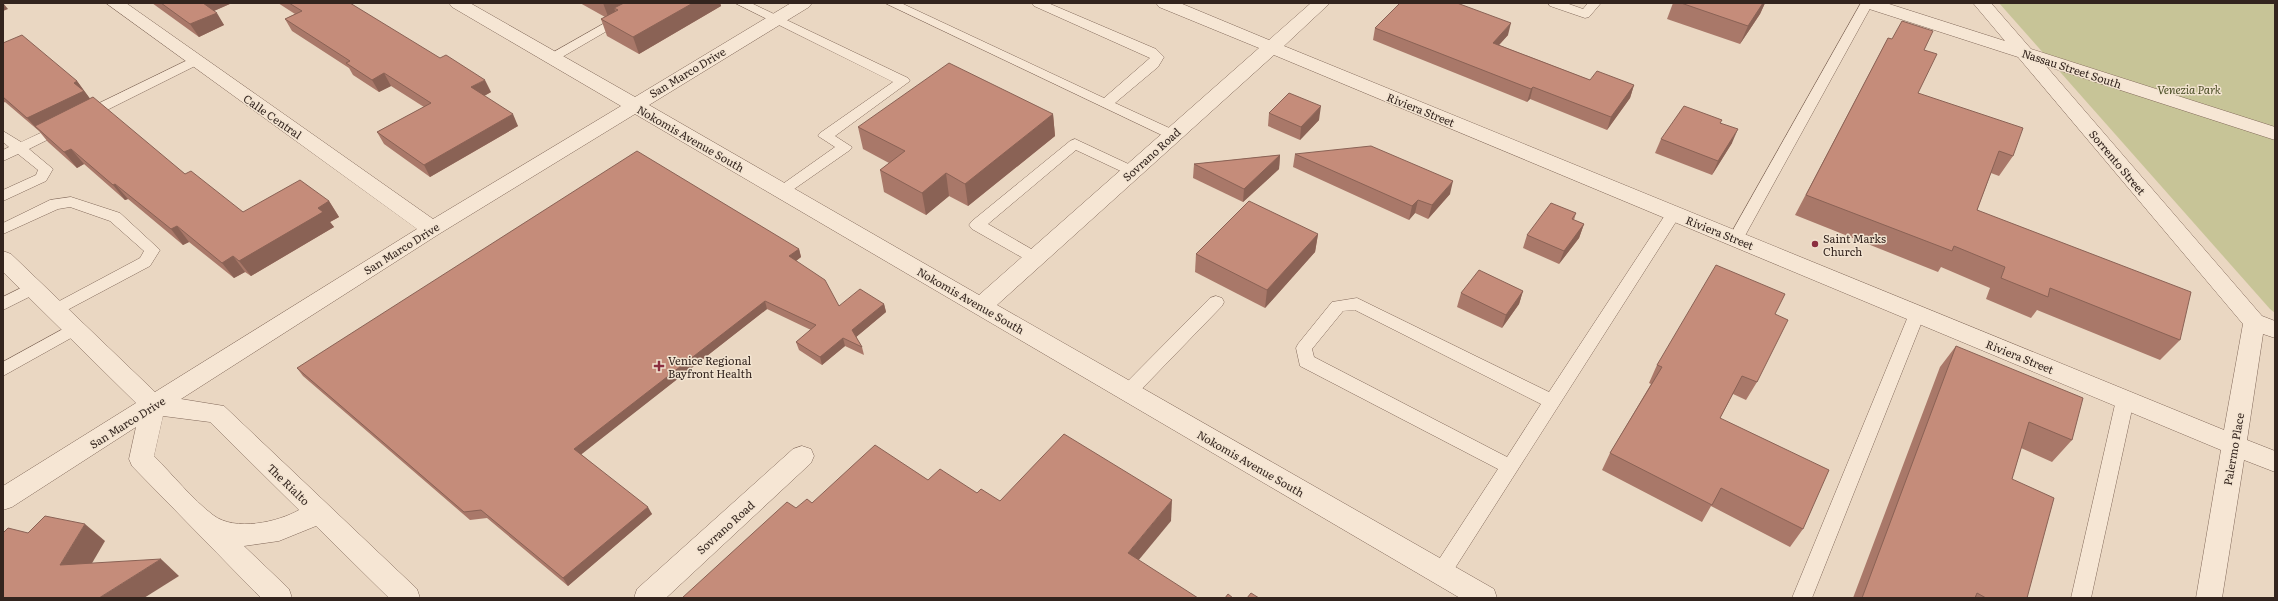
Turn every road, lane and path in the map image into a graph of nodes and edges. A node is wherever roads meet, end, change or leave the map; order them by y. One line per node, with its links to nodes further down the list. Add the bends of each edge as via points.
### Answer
1 (115, 3): 19 (street, Calle Central)
2 (458, 3): 18 (street, Nokomis Avenue South)
3 (648, 3): 18 (lane)
4 (741, 3): 15 (lane)
5 (803, 3): 15 (street, San Marco Drive)
6 (891, 3): 14 (lane)
7 (1038, 3): 20 (lane, via 1151,52 1157,57 1153,64)
8 (1166, 3): 16 (street, Riviera Street)
9 (1321, 3): 16 (street, Sovrano Road)
10 (1554, 3): 11 (lane, via 1585,14)
11 (1595, 3)
12 (1868, 3): 17 (street, Nassau Street South); 33 (lane)
13 (1982, 3): 17 (street, Sorrento Street)
14 (910, 6): 20 (lane)
15 (774, 20): 21 (street, San Marco Drive); 28 (lane, via 903,81 825,136 845,147)
16 (1272, 47): 24 (street, Sovrano Road); 30 (street, Riviera Street)
17 (2024, 52): 22 (street, Nassau Street South); 42 (street, Sorrento Street)
18 (552, 57): 21 (street, Nokomis Avenue South)
19 (196, 60): 25 (lane); 32 (street, Calle Central)
20 (1105, 104): 24 (lane)
21 (634, 105): 28 (street, Nokomis Avenue South); 32 (street, San Marco Drive)
22 (2275, 134)
23 (3, 135): 25 (lane)
24 (1172, 135): 27 (street, Sovrano Road)
25 (20, 148): 26 (lane); 29 (lane, via 46,169 41,178)
26 (3, 156)
27 (1132, 171): 34 (street, Sovrano Road); 34 (lane, via 1075,144 977,225)
28 (782, 191): 39 (street, Nokomis Avenue South)
29 (3, 196)
30 (1674, 213): 33 (street, Riviera Street); 47 (lane)
31 (3, 229): 40 (lane, via 55,204 71,202 115,217 152,250 145,262)
32 (432, 229): 48 (street, San Marco Drive)
33 (1736, 239): 41 (street, Riviera Street)
34 (1035, 258): 39 (street, Sovrano Road)
35 (3, 259): 36 (street)
36 (33, 288): 38 (lane); 40 (street)
37 (1216, 302): 45 (lane)
38 (3, 304)
39 (981, 306): 45 (street, Nokomis Avenue South)
40 (56, 310): 43 (street)
41 (1917, 314): 46 (street, Riviera Street); 61 (lane)
42 (2265, 326): 49 (street, Palermo Place)
43 (74, 329): 44 (lane); 48 (street)
44 (3, 370)
45 (1128, 392): 56 (street, Nokomis Avenue South)
46 (2125, 400): 49 (street, Riviera Street); 62 (lane)
47 (1552, 402): 52 (lane); 52 (lane, via 1357,304 1338,306 1304,348 1306,361)
48 (153, 405): 53 (street, San Marco Drive); 54 (street, The Rialto, via 216,413); 55 (street, via 141,458)
49 (2234, 445): 51 (street, Riviera Street); 63 (street, Palermo Place)
50 (802, 456): 59 (street, Sovrano Road)
51 (2275, 462)
52 (1510, 467): 56 (lane)
53 (3, 500)
54 (318, 512): 55 (street, via 288,529 268,534 228,532); 58 (street, The Rialto)
55 (204, 522): 57 (street)
56 (1441, 573): 60 (street, Nokomis Avenue South)
57 (280, 598)
58 (407, 598)
59 (647, 598)
60 (1484, 598)
61 (1802, 598)
62 (2081, 598)
63 (2208, 598)

